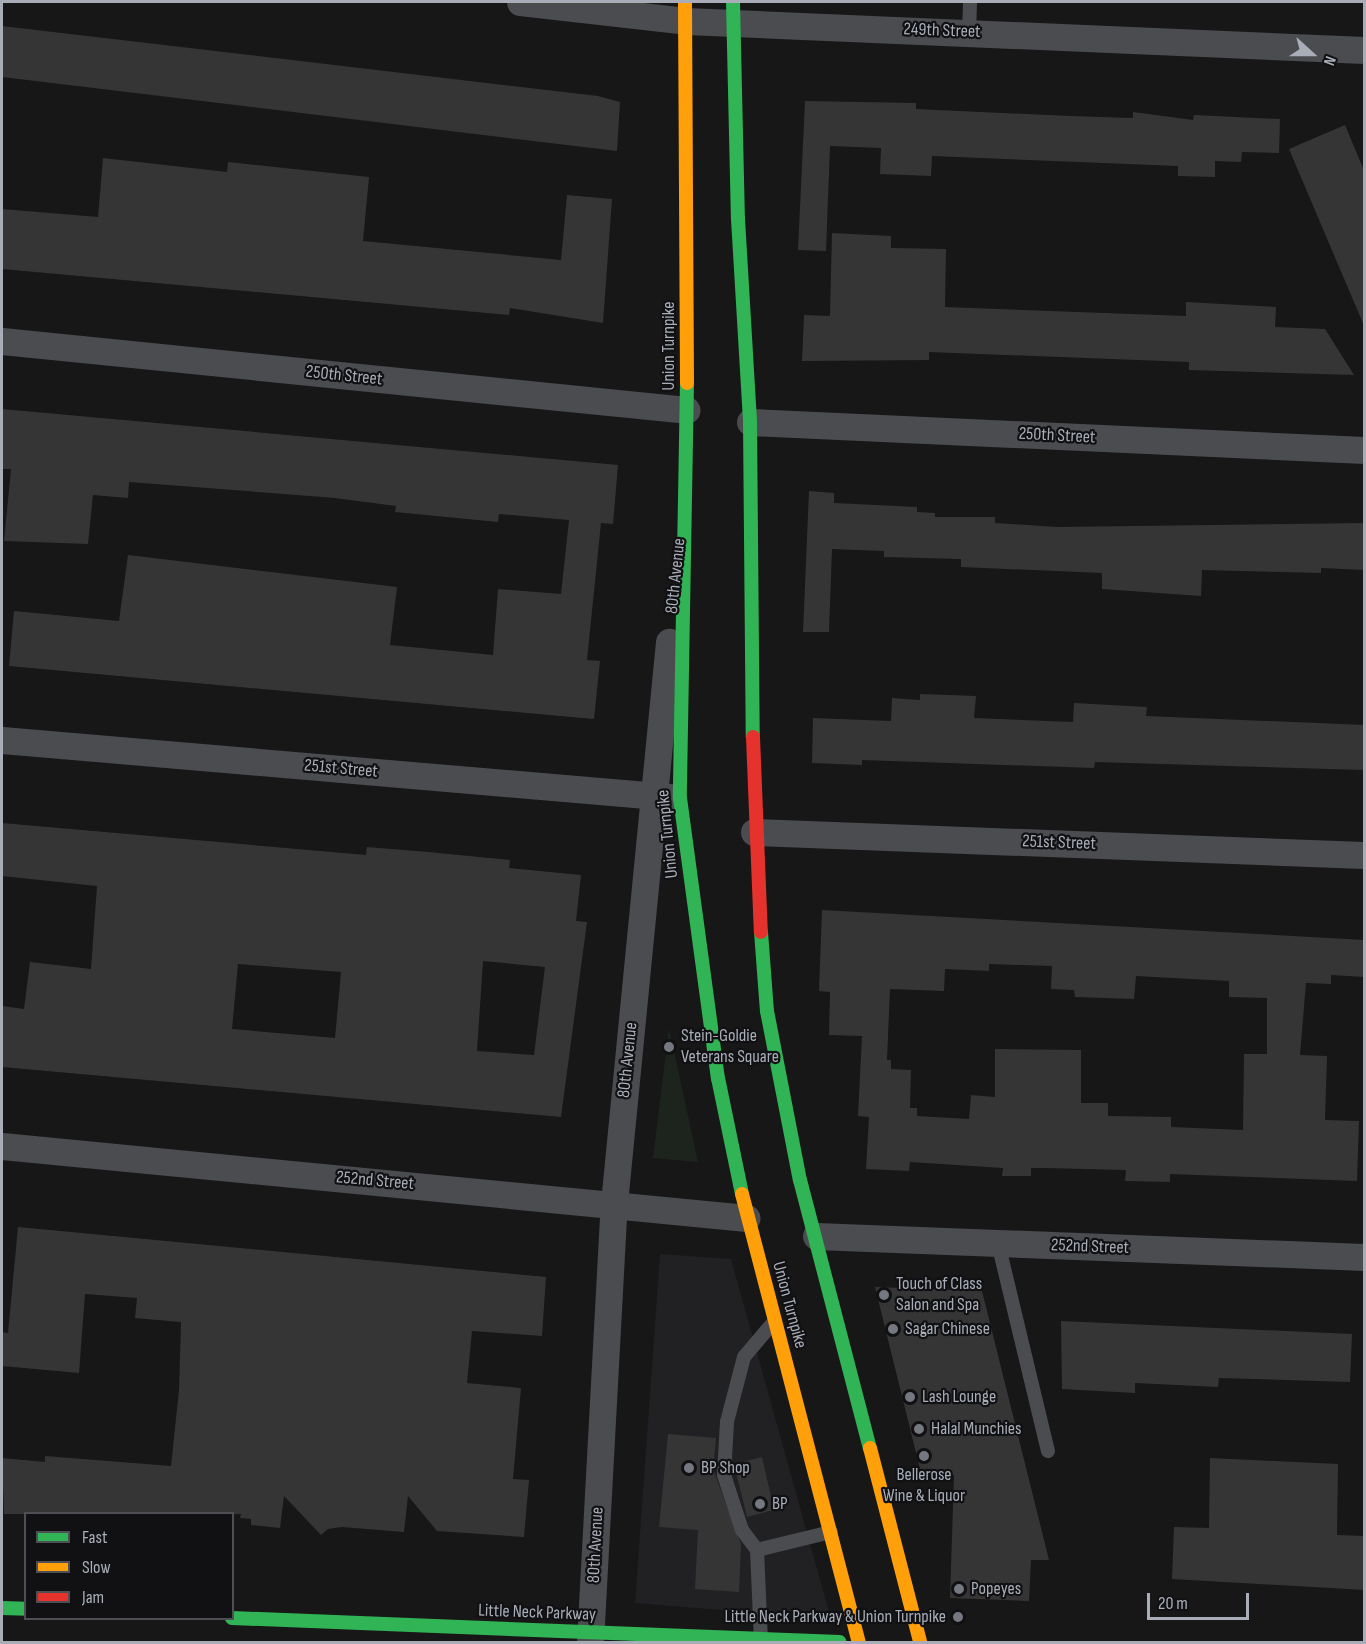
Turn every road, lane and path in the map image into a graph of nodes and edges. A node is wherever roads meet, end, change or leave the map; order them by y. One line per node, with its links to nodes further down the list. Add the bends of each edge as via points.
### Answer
1 (520, 2): 3 (street, 249th Street)
2 (970, 2): 5 (lane)
3 (686, 11): 4 (street, 249th Street); 8 (main road, Union Turnpike)
4 (733, 12): 5 (street, 249th Street); 9 (main road, via 738,219)
5 (969, 32): 6 (street, 249th Street)
6 (1365, 50)
7 (2, 341): 8 (street, 250th Street)
8 (687, 410): 11 (main road, Union Turnpike)
9 (750, 422): 10 (street, 250th Street); 14 (main road)
10 (1365, 450)
11 (686, 478): 13 (street, 80th Avenue)
12 (2, 740): 13 (street, 251st Street)
13 (667, 797): 17 (street, 80th Avenue); 18 (main road, Union Turnpike)
14 (754, 832): 15 (street, 251st Street); 19 (main road, via 768,1011 781,1095)
15 (1365, 855)
16 (2, 1146): 17 (street, 252nd Street)
17 (614, 1203): 18 (street, 252nd Street); 29 (street, 80th Avenue)
18 (747, 1218): 22 (main road, Union Turnpike)
19 (816, 1236): 20 (street, 252nd Street); 33 (main road)
20 (998, 1243): 21 (street, 252nd Street); 23 (lane)
21 (1365, 1257)
22 (775, 1319): 24 (main road, Union Turnpike); 25 (lane, via 744,1357 727,1422 724,1475 742,1530)
23 (1048, 1451)
24 (831, 1532): 25 (lane); 32 (main road, Union Turnpike)
25 (757, 1550): 30 (lane)
26 (2, 1608): 27 (main road)
27 (24, 1609)
28 (234, 1618): 29 (main road, Little Neck Parkway)
29 (591, 1638): 30 (main road, Little Neck Parkway)
30 (762, 1640): 31 (main road, Little Neck Parkway)
31 (840, 1642)
32 (859, 1642)
33 (920, 1642)

